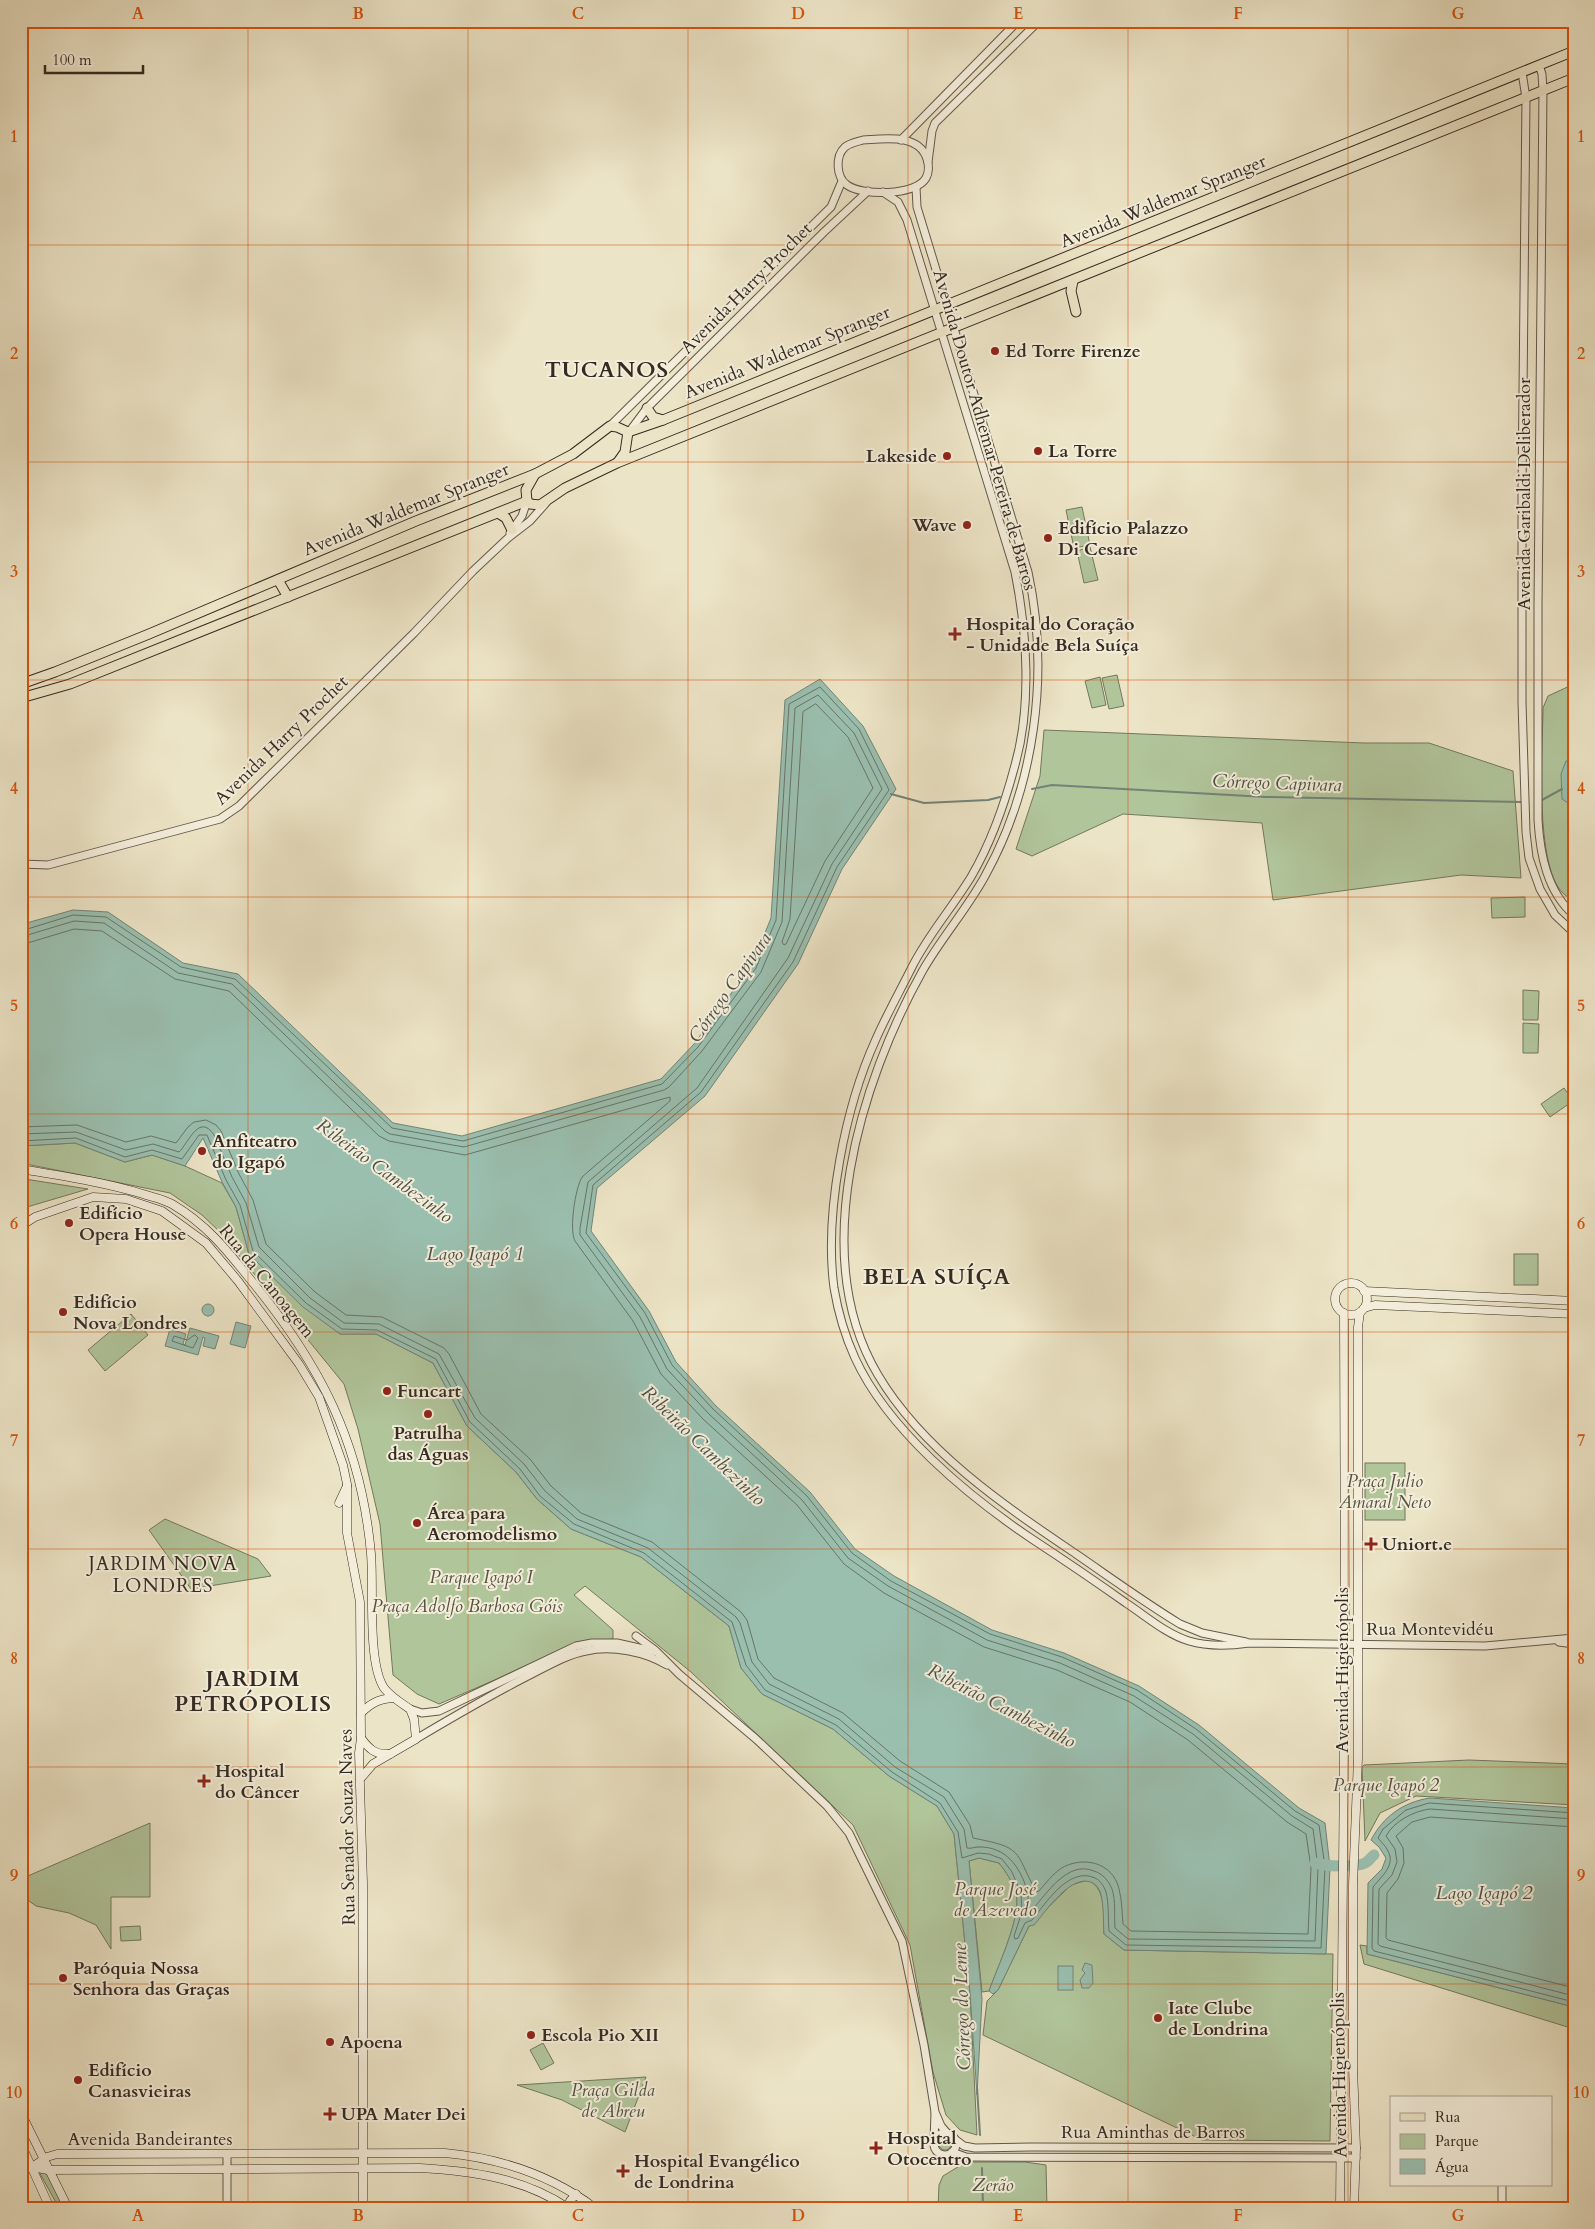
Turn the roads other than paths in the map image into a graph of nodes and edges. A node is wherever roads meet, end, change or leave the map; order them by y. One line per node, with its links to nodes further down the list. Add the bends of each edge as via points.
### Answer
1 (1018, 21): 9 (street)
2 (1040, 21): 10 (street, via 936,123 932,130)
3 (1574, 52): 4 (main road, Avenida Waldemar Spranger)
4 (1539, 65): 5 (main road, Avenida Waldemar Spranger); 7 (street, Avenida Garibaldi Deliberador)
5 (1522, 72): 8 (street, Avenida Garibaldi Deliberador); 16 (main road, Avenida Waldemar Spranger)
6 (1574, 78): 7 (main road)
7 (1543, 90): 8 (main road); 36 (street, Avenida Garibaldi Deliberador, via 1538,801 1541,851)
8 (1526, 98): 15 (main road); 37 (street, Avenida Garibaldi Deliberador, via 1522,702 1527,852)
9 (901, 140): 10 (street, via 922,149); 11 (street, via 863,140 844,148 838,164)
10 (928, 162): 12 (street, via 926,178)
11 (842, 180): 13 (street, via 852,188); 23 (street, Avenida Harry Prochet, via 831,207)
12 (916, 187): 14 (street); 16 (street, Avenida Doutor Adhemar Pereira de Barros, via 917,207)
13 (868, 191): 14 (street); 21 (street, Avenida Harry Prochet)
14 (883, 192): 17 (street, Avenida Doutor Adhemar Pereira de Barros, via 902,208)
15 (1073, 281): 18 (main road, via 1071,291); 19 (main road)
16 (946, 305): 17 (main road, Avenida Waldemar Spranger); 19 (street, Avenida Doutor Adhemar Pereira de Barros)
17 (935, 310): 20 (street, Avenida Doutor Adhemar Pereira de Barros); 22 (main road, Avenida Waldemar Spranger)
18 (1076, 312)
19 (954, 328): 20 (main road); 41 (street, Avenida Doutor Adhemar Pereira de Barros, via 1030,580 1038,654 1037,700 1026,767 1008,825 977,888 923,970)
20 (942, 332): 25 (main road); 40 (street, Avenida Doutor Adhemar Pereira de Barros, via 1015,572 1024,636 1023,710 1017,761 984,853 914,962)
21 (647, 408): 22 (main road, via 653,417); 24 (street, Avenida Harry Prochet)
22 (663, 420): 24 (main road, Avenida Waldemar Spranger)
23 (610, 426): 24 (main road); 26 (main road, Avenida Waldemar Spranger, via 573,454)
24 (628, 432): 25 (main road, via 625,452)
25 (617, 463): 27 (main road, via 564,488)
26 (535, 474): 28 (main road, via 526,490); 31 (main road, Avenida Waldemar Spranger)
27 (549, 500): 28 (main road, via 540,505); 30 (street, Avenida Harry Prochet, via 530,521)
28 (527, 501): 29 (main road); 30 (street, Avenida Harry Prochet)
29 (498, 513): 30 (main road, via 506,518); 32 (main road)
30 (510, 534): 35 (street, Avenida Harry Prochet, via 239,806 220,819 48,865)
31 (278, 580): 32 (main road); 33 (main road, Avenida Waldemar Spranger)
32 (288, 597): 34 (main road, via 70,684)
33 (21, 684)
34 (21, 698)
35 (21, 864)
36 (1552, 884): 37 (street); 38 (street, Avenida Garibaldi Deliberador)
37 (1540, 889): 39 (street, Avenida Garibaldi Deliberador, via 1555,915)
38 (1574, 915)
39 (1574, 933)
40 (875, 1040): 41 (street); 42 (street, Avenida Doutor Adhemar Pereira de Barros)
41 (886, 1046): 43 (street, Avenida Doutor Adhemar Pereira de Barros)
42 (849, 1122): 43 (street); 44 (street, Avenida Doutor Adhemar Pereira de Barros)
43 (860, 1124): 45 (street, Avenida Doutor Adhemar Pereira de Barros)
44 (844, 1139): 45 (street); 54 (street, Avenida Doutor Adhemar Pereira de Barros, via 832,1251)
45 (856, 1141): 53 (street, Avenida Doutor Adhemar Pereira de Barros, via 846,1209 844,1267)
46 (21, 1169): 60 (main road, Rua da Canoagem, via 111,1184 170,1203 213,1234 265,1297 309,1358 328,1392 354,1460)
47 (21, 1226): 57 (main road, Rua Senador Souza Naves, via 35,1217 93,1197 126,1200 162,1211 206,1243 299,1364 319,1397 344,1465)
48 (1364, 1291): 49 (main road); 50 (main road, via 1367,1299); 51 (main road, via 1352,1283 1339,1289 1336,1302)
49 (1574, 1301)
50 (1362, 1310): 51 (main road); 52 (main road, via 1375,1305); 71 (main road, Avenida Higienópolis, via 1358,1336)
51 (1344, 1313): 68 (main road, Avenida Higienópolis)
52 (1574, 1314)
53 (853, 1319): 54 (street); 55 (street, Avenida Doutor Adhemar Pereira de Barros, via 878,1376 905,1412)
54 (841, 1322): 56 (street, Avenida Doutor Adhemar Pereira de Barros, via 856,1360 882,1403)
55 (942, 1451): 56 (street); 61 (street, Avenida Doutor Adhemar Pereira de Barros, via 976,1484)
56 (932, 1459): 62 (street, Avenida Doutor Adhemar Pereira de Barros, via 992,1511)
57 (347, 1484): 58 (main road, Rua Senador Souza Naves); 59 (main road)
58 (349, 1502): 60 (main road); 82 (main road, Rua Senador Souza Naves, via 347,1533 360,1602)
59 (339, 1503)
60 (365, 1513): 80 (main road, Rua da Canoagem, via 371,1553 376,1671)
61 (1073, 1552): 62 (street); 63 (street, Avenida Doutor Adhemar Pereira de Barros, via 1158,1611)
62 (1066, 1561): 70 (street, Avenida Doutor Adhemar Pereira de Barros, via 1160,1626)
63 (1202, 1633): 67 (street, Avenida Doutor Adhemar Pereira de Barros); 70 (street)
64 (636, 1636): 75 (street)
65 (1574, 1638): 66 (street, Rua Montevidéu)
66 (1551, 1641): 71 (street, Rua Montevidéu, via 1485,1646); 72 (street, Rua Montevidéu)
67 (1231, 1642): 68 (street, Rua Montevidéu); 70 (street, Avenida Doutor Adhemar Pereira de Barros)
68 (1344, 1643): 71 (street, Rua Montevidéu); 92 (main road, Avenida Higienópolis)
69 (629, 1644): 73 (street); 74 (street); 75 (street)
70 (1200, 1644)
71 (1357, 1644): 93 (main road, Avenida Higienópolis, via 1353,1978)
72 (1574, 1644)
73 (576, 1646): 76 (street, via 555,1657); 78 (street)
74 (596, 1649): 76 (street); 77 (street, via 646,1655)
75 (657, 1652): 77 (street)
76 (551, 1664): 79 (street)
77 (672, 1668): 87 (street, via 756,1739 827,1806 849,1833 902,1941)
78 (469, 1696): 79 (street); 81 (street, via 439,1711 422,1713)
79 (488, 1697): 84 (street)
80 (393, 1698): 81 (main road); 82 (main road, via 382,1699)
81 (410, 1709): 84 (main road)
82 (361, 1712): 83 (main road, Rua Senador Souza Naves)
83 (361, 1738): 85 (main road, via 375,1752); 86 (main road, Rua Senador Souza Naves)
84 (416, 1739): 85 (main road)
85 (390, 1754): 86 (main road, via 373,1764)
86 (360, 1778): 96 (main road, Rua Senador Souza Naves, via 364,1883)
87 (935, 2112): 89 (street, via 941,2126); 90 (street)
88 (21, 2113): 100 (main road)
89 (950, 2135): 90 (street, via 941,2134); 92 (street, Rua Aminthas de Barros, via 964,2146 987,2149); 95 (street, via 956,2145)
90 (934, 2141): 95 (street, via 938,2153)
91 (21, 2144): 102 (main road)
92 (1341, 2148): 93 (street, Rua Aminthas de Barros); 98 (main road, Avenida Higienópolis)
93 (1356, 2148): 99 (main road, Avenida Higienópolis)
94 (420, 2152): 96 (main road, Avenida Bandeirantes); 104 (main road); 108 (main road, Avenida Bandeirantes, via 492,2160 547,2179)
95 (952, 2152): 98 (street, Rua Aminthas de Barros, via 966,2157)
96 (365, 2153): 97 (main road, Avenida Bandeirantes); 103 (main road, Rua Senador Souza Naves)
97 (227, 2154): 100 (main road, Avenida Bandeirantes, via 57,2154); 105 (street)
98 (1341, 2158): 99 (street, Rua Aminthas de Barros); 115 (main road, Avenida Higienópolis)
99 (1356, 2158): 116 (main road, Avenida Higienópolis)
100 (43, 2159): 102 (main road, Avenida Bandeirantes); 106 (main road)
101 (21, 2167): 102 (street)
102 (32, 2167): 106 (main road, Avenida Bandeirantes); 109 (main road)
103 (364, 2168): 104 (main road, Avenida Bandeirantes); 105 (main road, Avenida Bandeirantes); 112 (main road, Rua Senador Souza Naves)
104 (420, 2168): 113 (main road, Avenida Bandeirantes, via 472,2171 497,2177 540,2193)
105 (228, 2169): 106 (main road, Avenida Bandeirantes); 111 (street)
106 (48, 2170): 110 (main road)
107 (1502, 2186): 117 (street)
108 (576, 2194): 113 (main road); 114 (main road, Avenida Bandeirantes)
109 (50, 2208)
110 (68, 2208)
111 (228, 2208)
112 (363, 2208)
113 (568, 2208)
114 (595, 2208)
115 (1340, 2208)
116 (1354, 2208)
117 (1502, 2208)

